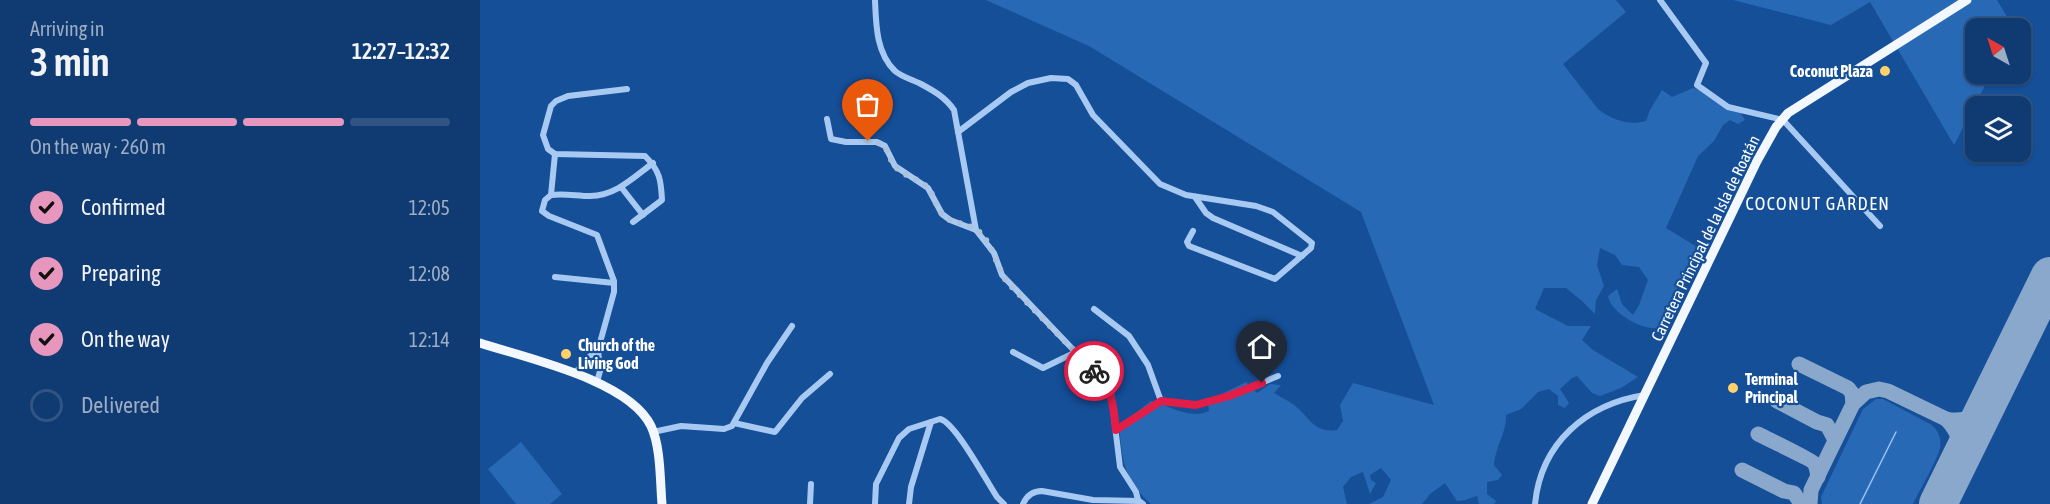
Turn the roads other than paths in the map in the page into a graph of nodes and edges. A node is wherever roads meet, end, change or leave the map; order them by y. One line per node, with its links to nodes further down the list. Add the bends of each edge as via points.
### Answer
1 (875, 0): 7 (street, via 876,28 884,56 896,72 949,103)
2 (1660, 0): 6 (street, via 1706,63 1697,85 1728,107)
3 (1967, 0): 6 (main road, Carretera Principal de la Isla de Roatán, via 1814,95)
4 (627, 89): 8 (street, via 556,101 543,135 548,149)
5 (827, 119): 16 (street, via 831,139 885,146 895,166 928,188 942,214)
6 (1783, 120): 15 (street); 31 (main road, Carretera Principal de la Isla de Roatán, via 1757,161)
7 (958, 132): 12 (street, via 1029,83 1068,79 1076,85 1093,115 1160,184); 16 (street)
8 (555, 154): 9 (street, via 645,156); 11 (street)
9 (653, 163): 10 (street); 13 (street, via 661,180 662,200)
10 (621, 187): 11 (street, via 592,196); 13 (street)
11 (551, 195): 20 (street, via 542,211 597,235)
12 (1194, 197): 18 (street, via 1213,218); 18 (street, via 1273,212 1312,243)
13 (643, 215): 14 (street)
14 (633, 222)
15 (1880, 226)
16 (976, 230): 26 (street, via 994,253 1007,282)
17 (1193, 231): 18 (street, via 1189,246 1275,279)
18 (1302, 256)
19 (555, 277): 20 (street)
20 (614, 283): 24 (street)
21 (1094, 309): 32 (street, via 1129,336 1148,365)
22 (792, 326): 34 (street)
23 (480, 343): 27 (main road)
24 (598, 350): 27 (street); 30 (street)
25 (1013, 352): 26 (street, via 1043,368)
26 (1076, 352): 35 (street, via 1111,393)
27 (575, 373): 30 (main road)
28 (830, 374): 34 (street, via 802,398 776,432)
29 (1278, 376): 32 (street, via 1196,405)
30 (597, 382): 36 (main road, via 630,401)
31 (1645, 395): 45 (street, via 1627,398 1580,420 1560,440 1545,465); 46 (main road, Carretera Principal de la Isla de Roatán)
32 (1161, 401): 35 (street)
33 (931, 422): 41 (street, via 909,429 899,438 876,484); 42 (street); 43 (street, via 945,420 959,435)
34 (734, 423): 36 (street, via 724,429 681,426)
35 (1116, 430): 38 (street, via 1120,467)
36 (653, 432): 39 (main road)
37 (812, 484): 40 (street)
38 (1140, 503): 44 (street, via 1042,491 1030,494)
39 (662, 504)
40 (810, 504)
41 (875, 504)
42 (909, 504)
43 (1004, 504)
44 (1023, 504)
45 (1535, 504)
46 (1592, 504)

